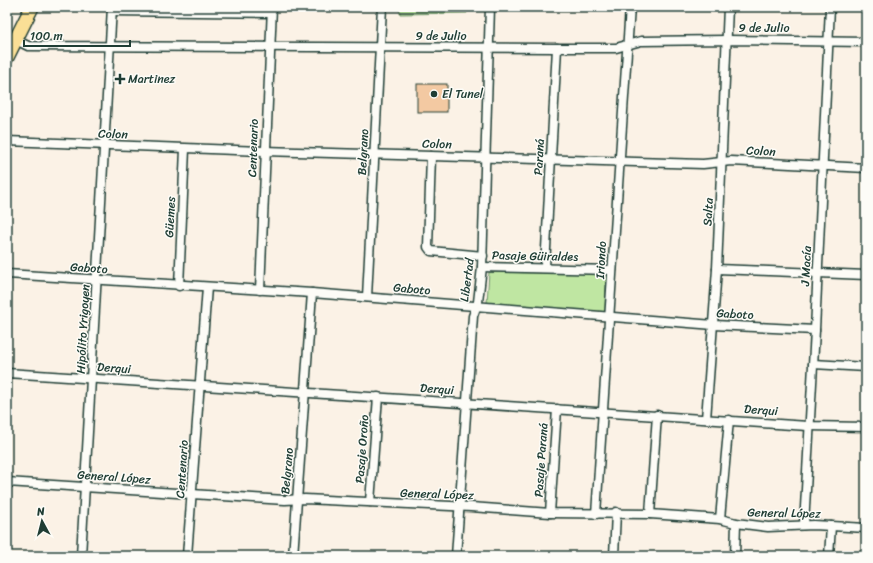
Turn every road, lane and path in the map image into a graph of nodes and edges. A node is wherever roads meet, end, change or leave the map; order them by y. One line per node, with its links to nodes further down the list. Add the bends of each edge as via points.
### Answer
1 (32, 7): 9 (main road)
2 (382, 7): 16 (street, Belgrano)
3 (490, 7): 17 (street, Libertad)
4 (630, 7): 13 (street, Iriondo)
5 (728, 7): 10 (street, Salta)
6 (830, 7): 11 (street, J Macía)
7 (112, 9): 8 (street); 14 (street, Hipólito Yrigoyen)
8 (271, 10): 15 (street, Centenario)
9 (16, 40): 14 (street, 9 de Julio, via 28,46); 19 (main road)
10 (727, 40): 11 (street, 9 de Julio); 13 (street, 9 de Julio); 29 (street, Salta)
11 (828, 40): 12 (street, 9 de Julio); 30 (street, J Macía)
12 (866, 42)
13 (628, 44): 18 (street, 9 de Julio, via 616,48); 28 (street, Iriondo)
14 (110, 46): 15 (street, 9 de Julio); 21 (street, Hipólito Yrigoyen)
15 (269, 47): 16 (street, 9 de Julio); 23 (street, Centenario)
16 (380, 47): 17 (street, 9 de Julio); 24 (street, Belgrano)
17 (488, 48): 18 (street, 9 de Julio); 26 (street, Libertad)
18 (557, 48): 27 (street, Paraná)
19 (7, 57)
20 (7, 141): 21 (street, Colon)
21 (104, 146): 22 (street, Colon); 40 (street, Hipólito Yrigoyen)
22 (185, 149): 23 (street, Colon); 41 (street, Güemes)
23 (264, 152): 24 (street, Colon); 43 (street, Centenario)
24 (375, 154): 25 (street, Colon); 45 (street, Belgrano)
25 (431, 156): 26 (street, Colon); 32 (street, Pasaje Güiraldes, via 428,247 431,251)
26 (486, 158): 27 (street, Colon); 32 (street, Libertad)
27 (551, 159): 28 (street, Colon); 34 (street, Paraná)
28 (618, 160): 29 (street, Colon); 36 (street, Iriondo)
29 (722, 163): 30 (street, Colon); 35 (street, Salta)
30 (823, 166): 31 (street, Colon); 37 (street, J Macía)
31 (866, 168)
32 (483, 256): 33 (street, Libertad)
33 (482, 267): 34 (street, Pasaje Güiraldes); 46 (street, Libertad)
34 (545, 267): 36 (street, Pasaje Güiraldes)
35 (717, 269): 37 (street); 48 (street, Salta)
36 (612, 270): 47 (street, Iriondo)
37 (818, 273): 39 (street); 49 (street, J Macía)
38 (7, 274): 40 (street, Gaboto)
39 (866, 275)
40 (98, 281): 41 (street, Gaboto); 53 (street, Hipólito Yrigoyen)
41 (179, 286): 42 (street, Gaboto)
42 (207, 287): 43 (street, Gaboto); 54 (street, Centenario)
43 (260, 290): 44 (street, Gaboto)
44 (312, 293): 45 (street, Gaboto); 55 (street, Belgrano)
45 (367, 297): 46 (street, Gaboto)
46 (476, 307): 47 (street, Gaboto); 57 (street, Libertad, via 473,316)
47 (610, 317): 48 (street, Gaboto); 59 (street, Iriondo)
48 (714, 325): 49 (street, Gaboto); 61 (street, Salta)
49 (815, 330): 50 (street, J Macía)
50 (813, 364): 51 (street); 63 (street, J Macía)
51 (866, 367)
52 (7, 373): 53 (street, Derqui)
53 (92, 379): 54 (street, Derqui); 66 (street, Hipólito Yrigoyen)
54 (200, 386): 55 (street, Derqui); 67 (street, Centenario)
55 (305, 393): 56 (street, Derqui); 68 (street, Belgrano)
56 (378, 397): 57 (street, Derqui); 69 (street, Pasaje Oroño)
57 (467, 403): 58 (street, Derqui); 70 (street, Libertad)
58 (557, 409): 59 (street, Derqui); 72 (street, Pasaje Paraná)
59 (604, 412): 60 (street, Derqui); 73 (street, Iriondo)
60 (657, 415): 61 (street, Derqui); 74 (street)
61 (706, 419): 62 (street, Derqui)
62 (729, 420): 63 (street, Derqui); 75 (street)
63 (808, 426): 64 (street, Derqui); 77 (street, J Macía)
64 (866, 427)
65 (7, 482): 66 (street, General López)
66 (86, 488): 67 (street, General López); 80 (street, Hipólito Yrigoyen)
67 (192, 495): 68 (street, General López); 81 (street, Centenario)
68 (296, 500): 69 (street, General López); 82 (street, Belgrano)
69 (370, 502): 70 (street, General López)
70 (460, 507): 72 (street, General López); 83 (street, Libertad)
71 (616, 512): 73 (street, General López); 74 (street, General López); 84 (street)
72 (550, 513): 73 (street, General López)
73 (596, 514)
74 (650, 514): 75 (street, General López)
75 (720, 519): 76 (street, General López)
76 (736, 524): 77 (street, General López, via 768,527); 85 (street)
77 (804, 525): 78 (street, General López)
78 (831, 526): 79 (street, General López); 86 (street)
79 (866, 528)
80 (81, 556)
81 (187, 556)
82 (293, 556)
83 (456, 556)
84 (614, 556)
85 (735, 556)
86 (829, 556)

